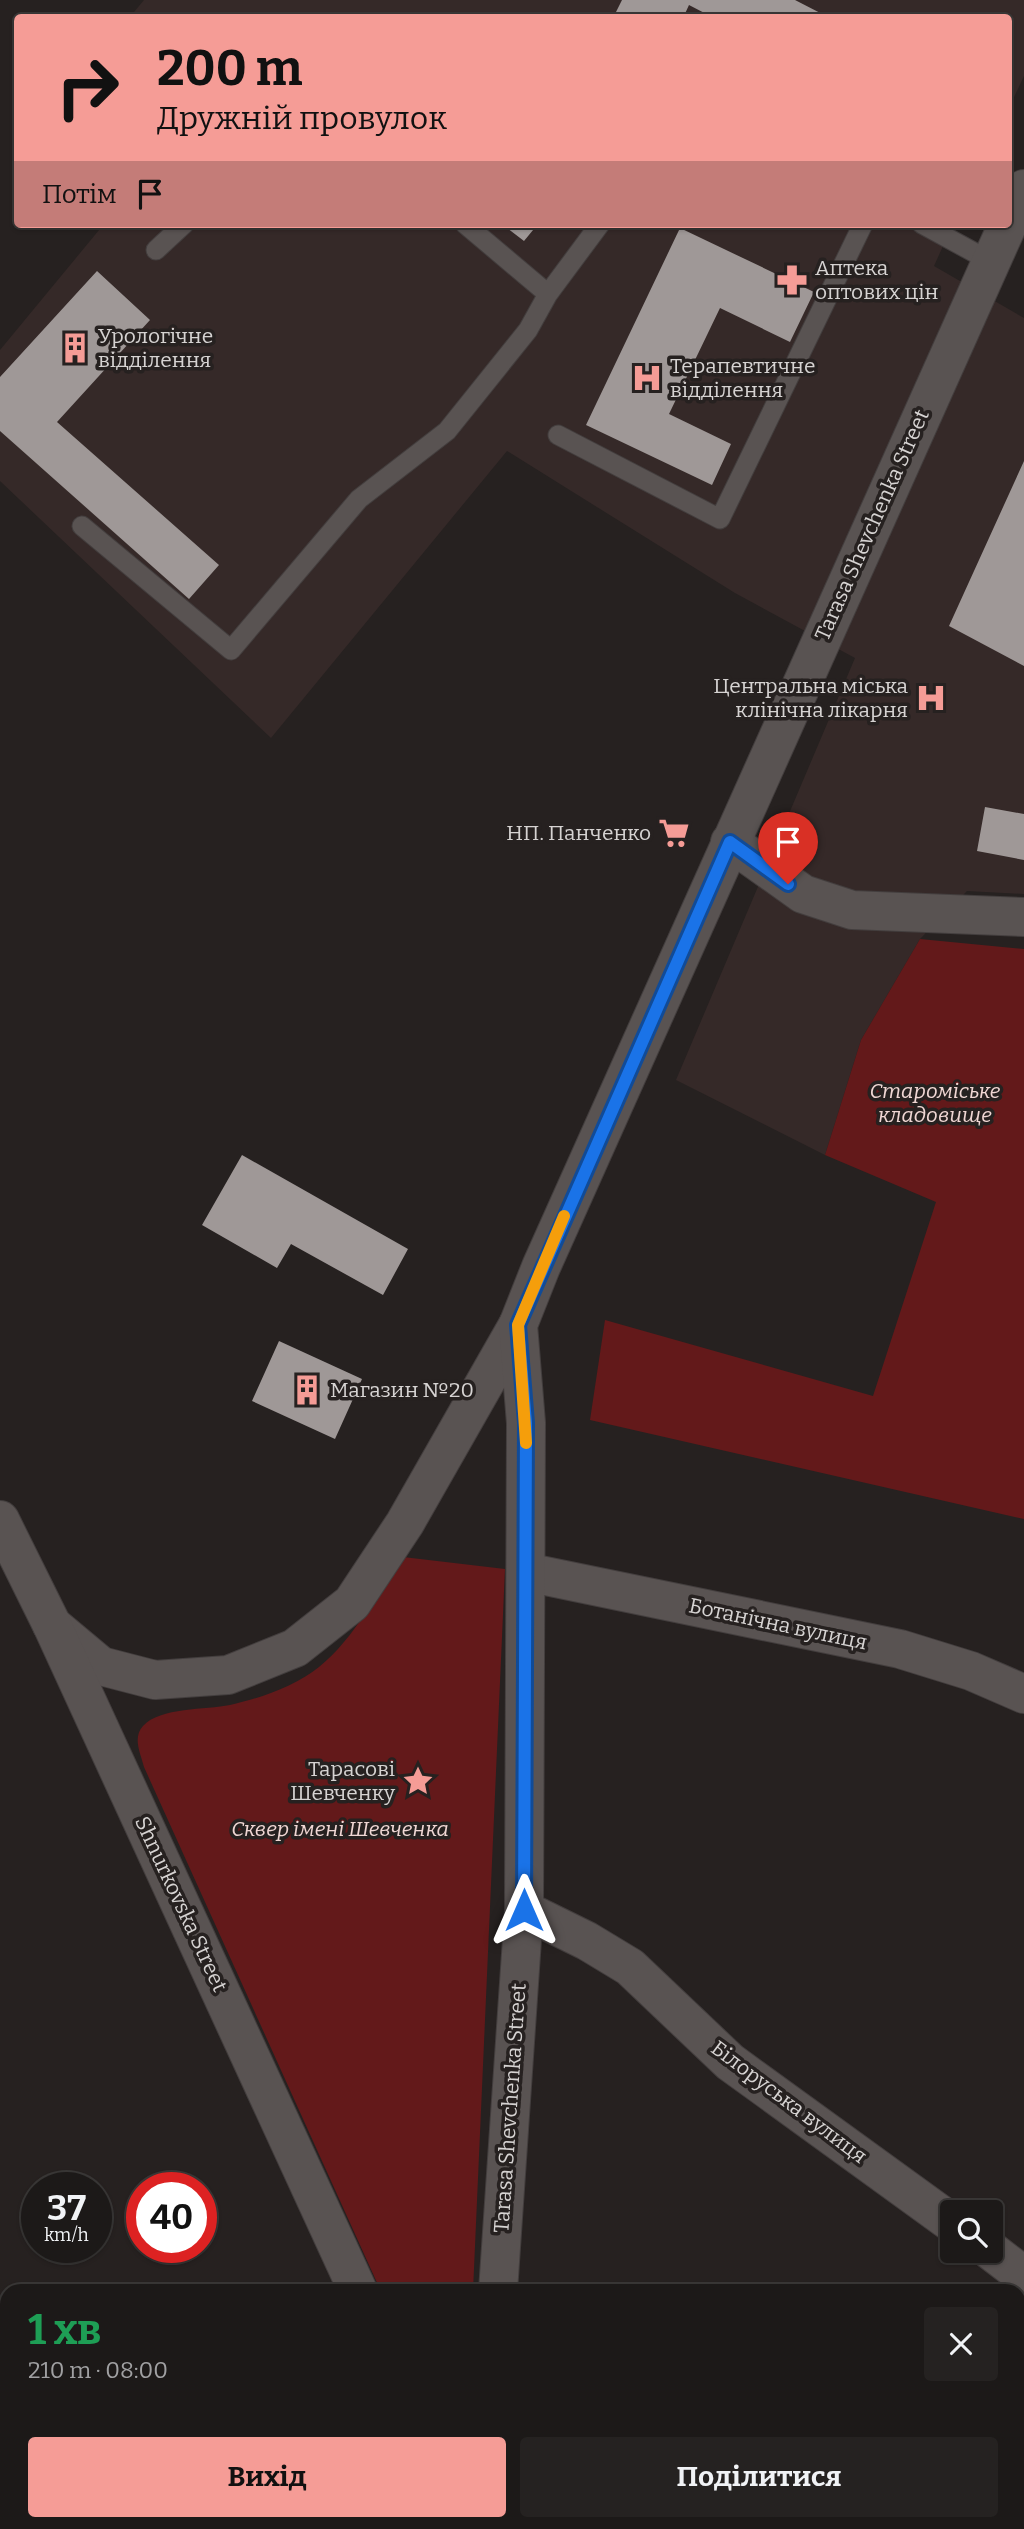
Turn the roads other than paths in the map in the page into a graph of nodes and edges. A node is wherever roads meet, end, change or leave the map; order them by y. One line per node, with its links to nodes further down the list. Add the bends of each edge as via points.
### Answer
1 (1024, 189): 2 (street, Tarasa Shevchenka Street)
2 (1012, 215)
3 (180, 228): 9 (lane)
4 (470, 228): 11 (lane)
5 (597, 228): 11 (lane)
6 (861, 228): 12 (lane, via 720,519)
7 (929, 228): 10 (lane)
8 (1006, 228): 10 (street, Tarasa Shevchenka Street)
9 (156, 250)
10 (990, 261): 14 (street, Tarasa Shevchenka Street)
11 (548, 294): 13 (lane, via 528,330 447,431 359,499 231,650)
12 (558, 435)
13 (82, 526)
14 (730, 842): 15 (street, via 803,894 852,909); 16 (street, Tarasa Shevchenka Street)
15 (1024, 917)
16 (518, 1325): 18 (street, Tarasa Shevchenka Street, via 526,1423); 19 (street, via 405,1523 352,1603 295,1648 228,1675 155,1680 100,1666)
17 (0, 1520): 19 (street, Shnurkovska Street)
18 (526, 1572): 20 (street, Ботанічна вулиця, via 900,1649 971,1671); 21 (street, Tarasa Shevchenka Street)
19 (52, 1625): 25 (street, Shnurkovska Street)
20 (1024, 1694)
21 (524, 1910): 22 (street, Білоруська вулиця, via 630,1967 730,2062); 26 (street, Tarasa Shevchenka Street)
22 (940, 2214)
23 (1003, 2260): 24 (street)
24 (1024, 2276)
25 (355, 2284)
26 (498, 2284)

